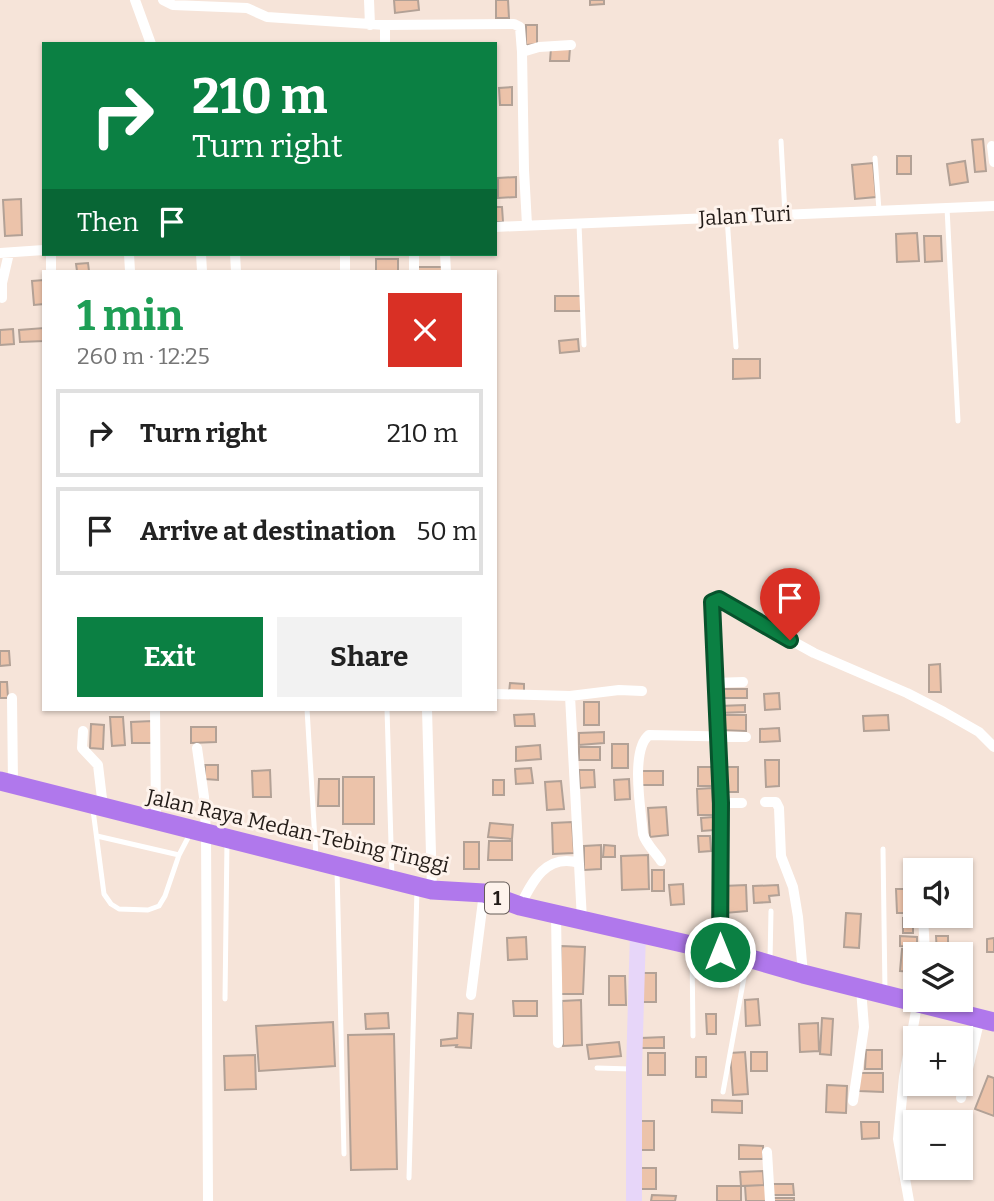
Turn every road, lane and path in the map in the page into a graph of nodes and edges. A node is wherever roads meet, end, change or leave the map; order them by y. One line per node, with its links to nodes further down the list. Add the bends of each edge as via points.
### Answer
1 (135, 0): 6 (street)
2 (163, 0): 4 (street, via 173,5 247,8 267,17)
3 (369, 0): 4 (street)
4 (370, 25): 5 (street)
5 (385, 25): 7 (street); 9 (street, via 514,24 520,27)
6 (150, 42)
7 (385, 42)
8 (570, 45): 9 (street)
9 (522, 52): 20 (street)
10 (781, 141): 17 (lane)
11 (992, 146): 13 (street)
12 (875, 158): 16 (lane)
13 (994, 162)
14 (994, 205): 15 (street, Jalan Turi)
15 (947, 208): 16 (street, Jalan Turi); 27 (lane)
16 (879, 210): 17 (street, Jalan Turi)
17 (785, 214): 18 (street, Jalan Turi)
18 (727, 217): 19 (street, Jalan Turi); 26 (lane)
19 (579, 224): 20 (street, Jalan Turi); 25 (lane)
20 (527, 225): 21 (street, Jalan Turi)
21 (497, 227)
22 (42, 250): 23 (street)
23 (4, 253): 24 (street)
24 (2, 298)
25 (584, 345)
26 (736, 347)
27 (958, 421)
28 (743, 682): 29 (street)
29 (714, 683): 39 (street); 41 (street, via 712,602 716,599 814,653 944,712 979,732)
30 (642, 691): 32 (street)
31 (497, 694): 32 (street)
32 (570, 696): 56 (street)
33 (12, 698): 43 (street)
34 (155, 711): 48 (street)
35 (307, 711): 54 (lane)
36 (387, 711): 58 (lane)
37 (427, 711): 59 (street)
38 (83, 731): 47 (street, via 82,748 98,765)
39 (718, 737): 40 (street); 45 (street); 55 (street, via 649,735 640,746 642,834)
40 (746, 737)
41 (994, 747)
42 (197, 748): 49 (street, via 204,797)
43 (6, 782): 47 (highway, Jalan Raya Medan-Tebing Tinggi / 1)
44 (765, 802): 70 (street, via 776,802 779,808 781,856 799,917)
45 (721, 803): 46 (street); 67 (street)
46 (742, 803)
47 (98, 805): 48 (highway, Jalan Raya Medan-Tebing Tinggi / 1); 50 (lane)
48 (156, 820): 49 (highway, Jalan Raya Medan-Tebing Tinggi / 1)
49 (200, 830): 51 (highway, Jalan Raya Medan-Tebing Tinggi / 1); 53 (lane); 89 (street)
50 (97, 836): 53 (lane); 53 (lane, via 104,894 119,909 159,906)
51 (227, 838): 54 (highway, Jalan Raya Medan-Tebing Tinggi / 1); 75 (lane)
52 (883, 849): 73 (lane)
53 (179, 855)
54 (316, 860): 57 (highway, Jalan Raya Medan-Tebing Tinggi / 1)
55 (662, 861)
56 (579, 863): 61 (street, via 557,862 536,875); 64 (street)
57 (337, 867): 58 (highway, Jalan Raya Medan-Tebing Tinggi / 1); 87 (lane)
58 (392, 880): 59 (highway, Jalan Raya Medan-Tebing Tinggi / 1)
59 (425, 888): 60 (highway, Jalan Raya Medan-Tebing Tinggi / 1); 88 (lane)
60 (484, 893): 61 (highway, Jalan Raya Medan-Tebing Tinggi / 1); 72 (street)
61 (520, 906): 63 (highway, Jalan Raya Medan-Tebing Tinggi / 1)
62 (771, 911): 69 (lane)
63 (556, 914): 64 (highway, Jalan Raya Medan-Tebing Tinggi / 1); 80 (street)
64 (582, 920): 65 (highway, Jalan Raya Medan-Tebing Tinggi / 1)
65 (638, 932): 66 (highway, Jalan Raya Medan-Tebing Tinggi / 1); 82 (street)
66 (692, 946): 67 (highway, Jalan Raya Medan-Tebing Tinggi / 1); 79 (lane)
67 (720, 952): 68 (highway, Jalan Raya Medan-Tebing Tinggi / 1)
68 (748, 958): 69 (highway, Jalan Raya Medan-Tebing Tinggi / 1); 83 (lane)
69 (770, 964): 70 (highway, Jalan Raya Medan-Tebing Tinggi / 1)
70 (803, 974): 71 (highway, Jalan Raya Medan-Tebing Tinggi / 1)
71 (861, 989): 73 (highway, Jalan Raya Medan-Tebing Tinggi / 1); 85 (street, via 864,1027)
72 (471, 995)
73 (884, 995): 74 (highway, Jalan Raya Medan-Tebing Tinggi / 1)
74 (903, 998)
75 (225, 999)
76 (916, 1012): 92 (street, via 898,1139)
77 (958, 1012): 78 (highway, Jalan Raya Medan-Tebing Tinggi / 1)
78 (987, 1020): 84 (street)
79 (693, 1036)
80 (558, 1043)
81 (597, 1068): 82 (lane)
82 (634, 1069): 90 (street)
83 (723, 1092)
84 (961, 1098)
85 (853, 1101)
86 (767, 1152): 91 (street)
87 (344, 1154)
88 (409, 1178)
89 (208, 1201)
90 (635, 1201)
91 (770, 1201)
92 (909, 1201)

